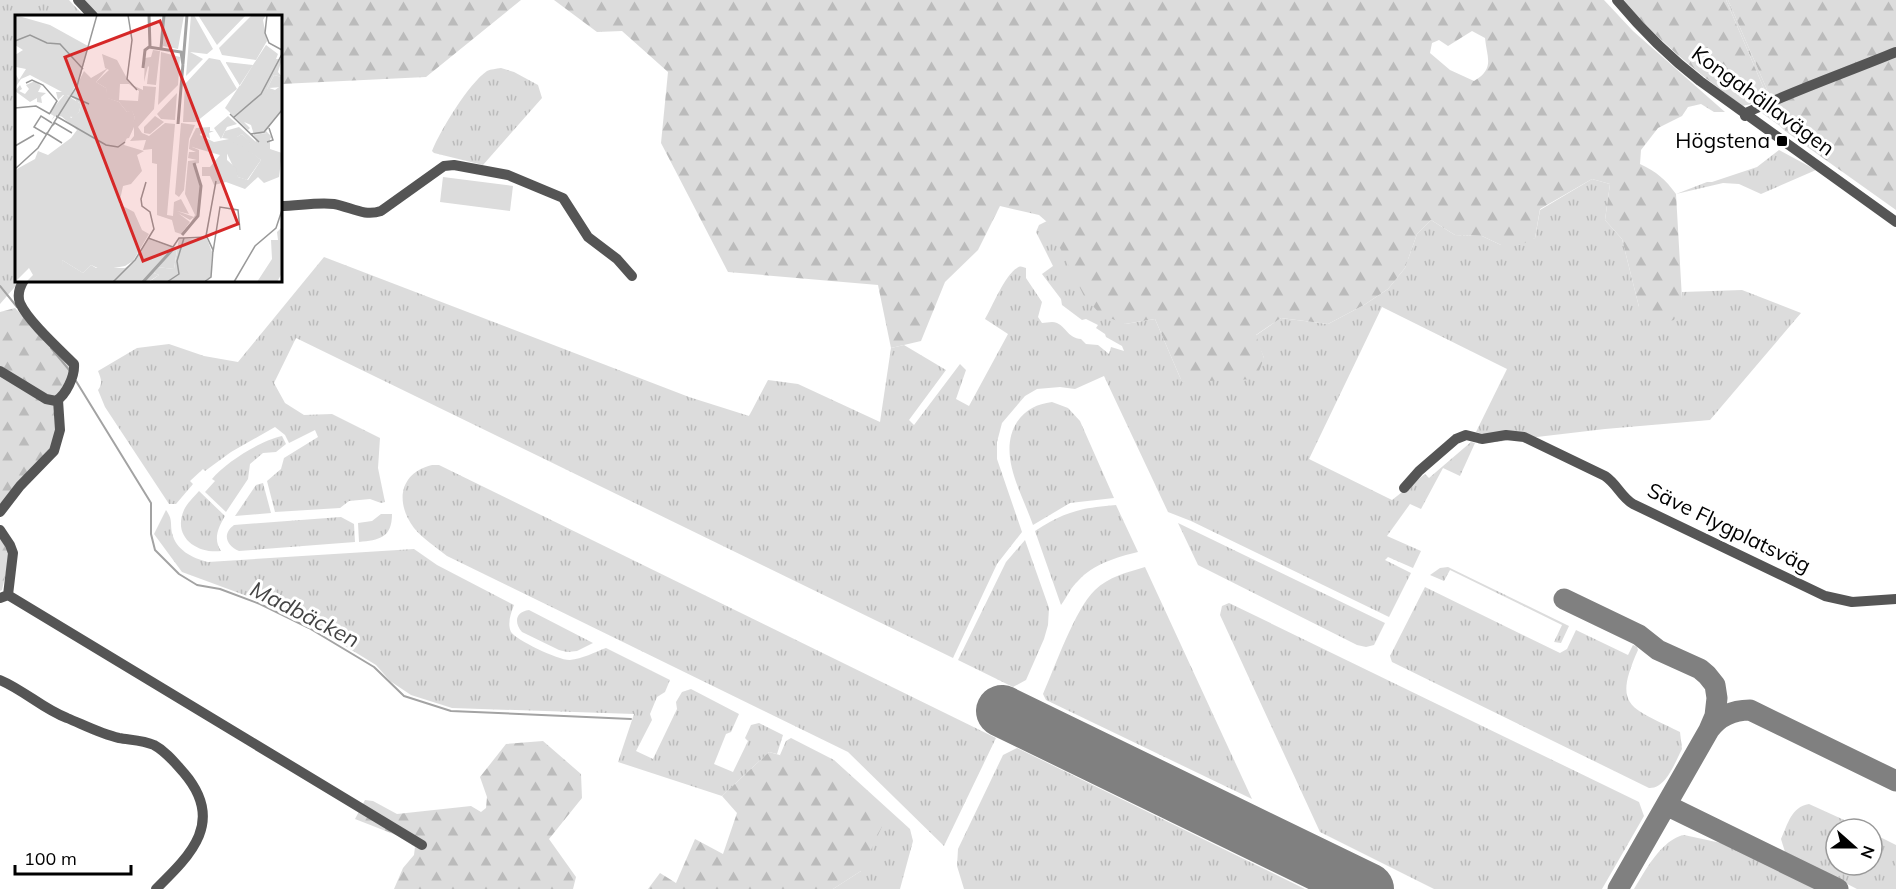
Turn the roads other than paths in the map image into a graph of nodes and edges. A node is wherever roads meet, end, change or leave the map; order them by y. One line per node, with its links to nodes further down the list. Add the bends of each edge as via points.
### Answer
1 (78, 0): 3 (street)
2 (1617, 0): 5 (street, Kongahällavägen, via 1678,64)
3 (92, 15)
4 (1896, 52): 5 (street, via 1788,93)
5 (1745, 116): 7 (street, Kongahällavägen)
6 (282, 206): 8 (street, via 335,204 374,214 444,166 454,165 508,176 563,198 588,237)
7 (1896, 222)
8 (632, 276)
9 (23, 282): 11 (street, via 19,301 74,364 74,373)
10 (0, 371): 11 (street, via 46,399)
11 (58, 400): 13 (street, via 60,430 54,451)
12 (1404, 488): 16 (street, Säve Flygplatsväg, via 1462,436 1524,437 1605,476 1633,504 1825,596 1852,602)
13 (0, 512)
14 (0, 530): 15 (street, via 14,553)
15 (4, 596): 18 (street)
16 (1896, 599)
17 (0, 680): 19 (street, via 53,713 105,734 153,745 172,759 195,786 202,810 196,843 183,863)
18 (422, 845)
19 (156, 889)

